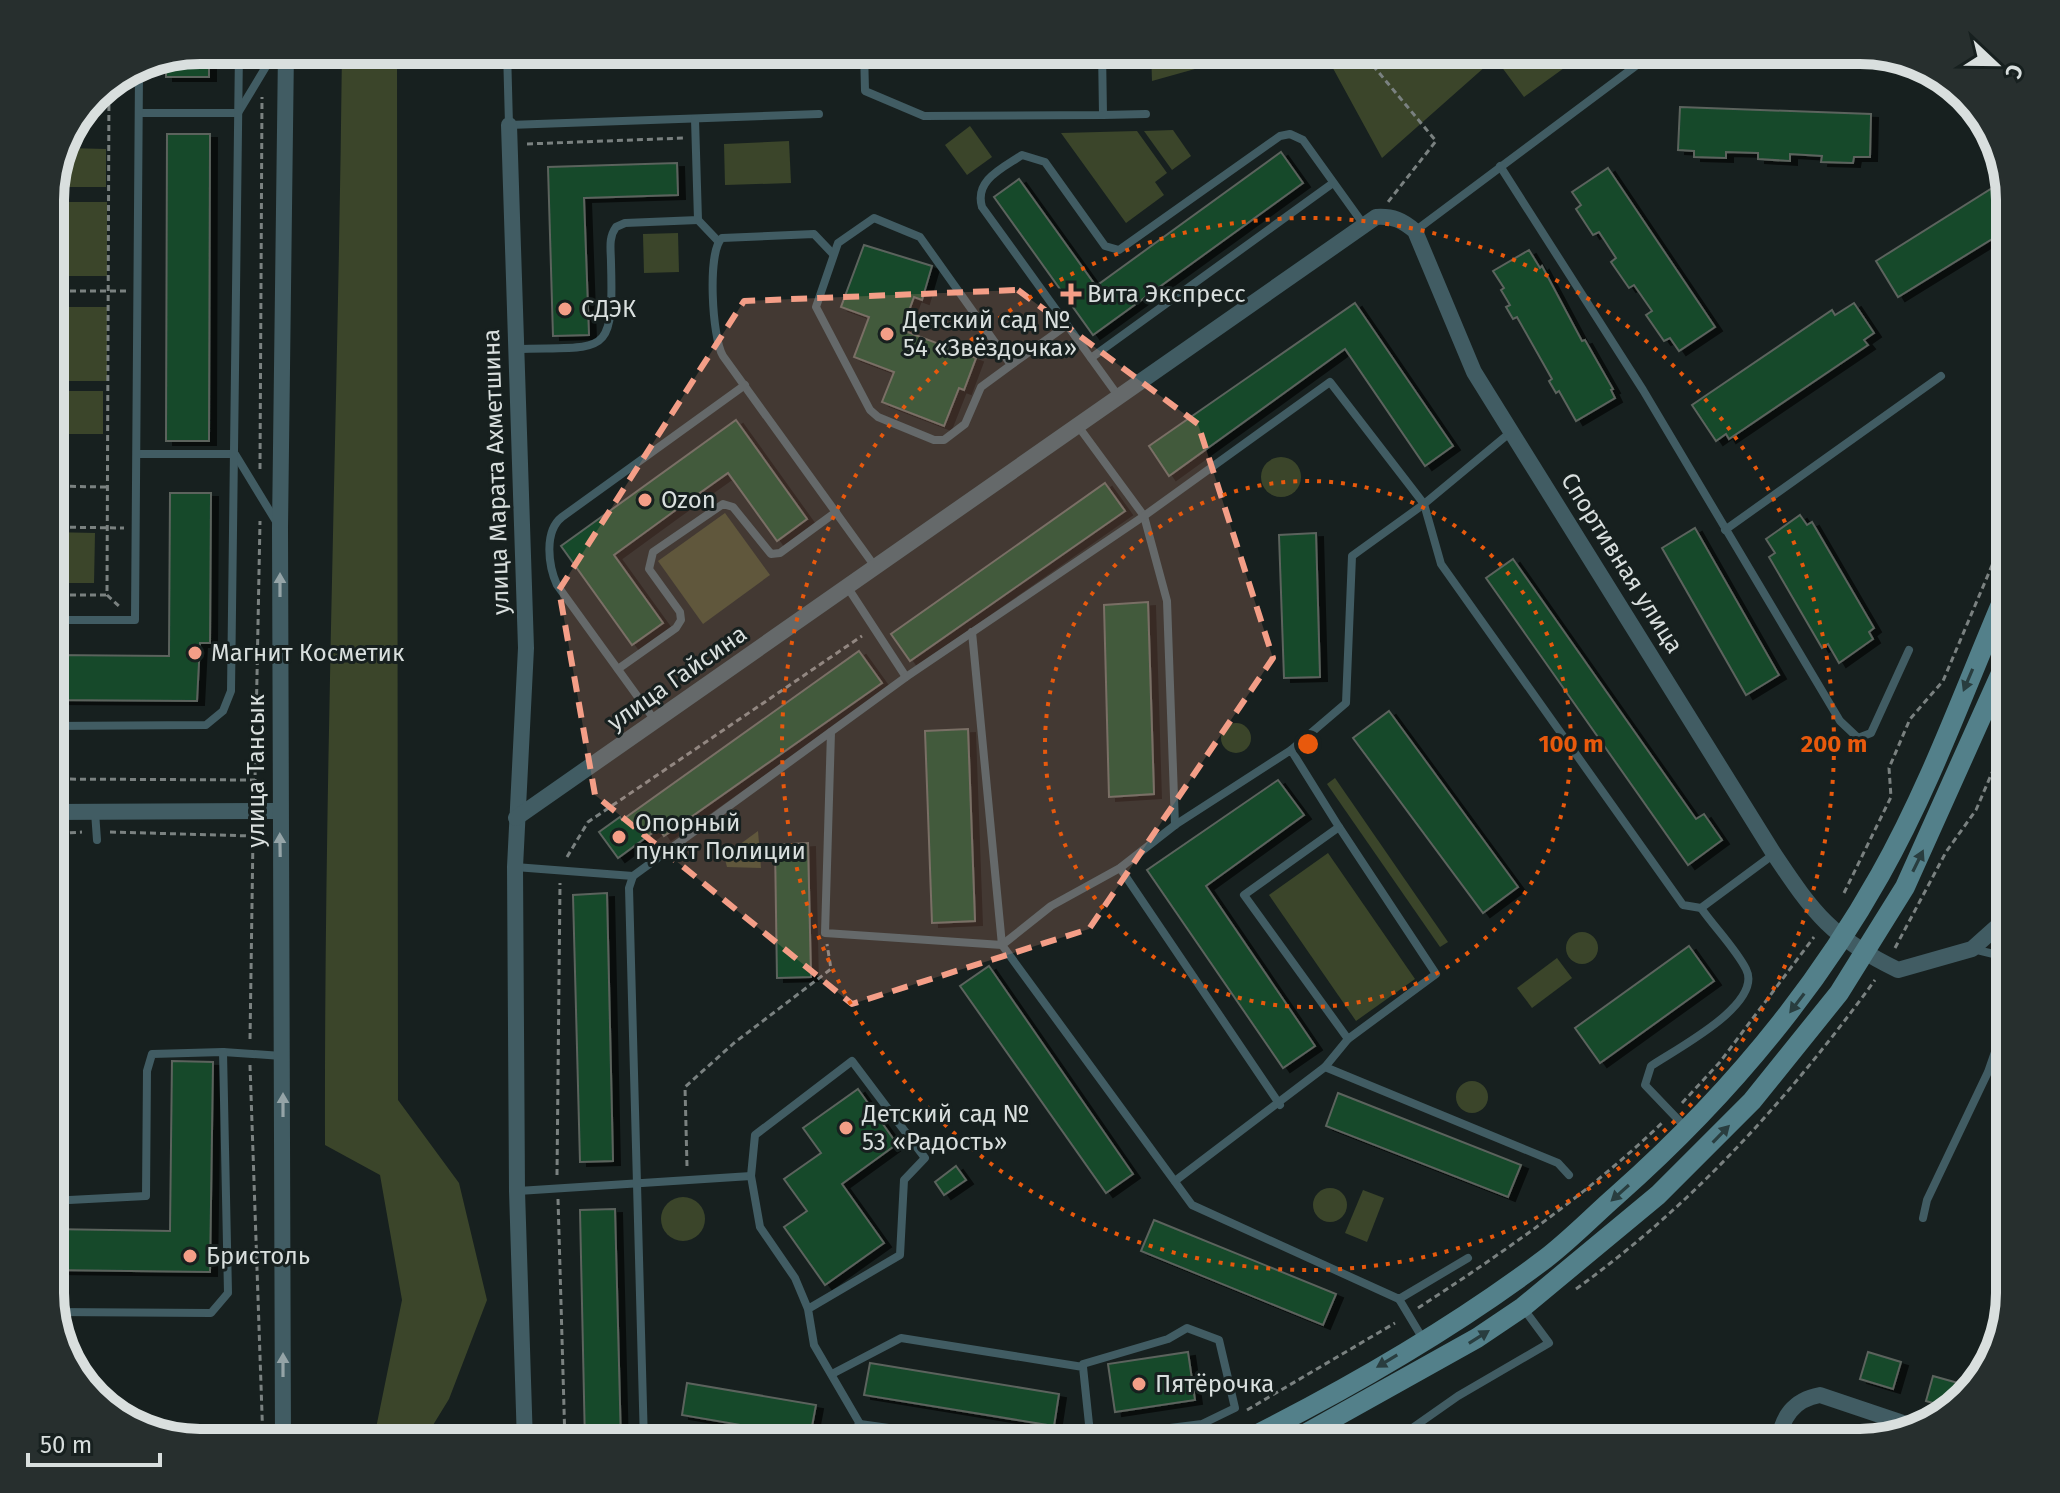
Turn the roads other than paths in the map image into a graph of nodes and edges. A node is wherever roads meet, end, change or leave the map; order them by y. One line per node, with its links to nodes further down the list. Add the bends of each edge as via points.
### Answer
1 (239, 64): 10 (lane)
2 (267, 64): 10 (lane)
3 (286, 64): 37 (street, улица Тансык)
4 (507, 64): 15 (lane)
5 (864, 64): 13 (lane, via 865,91 924,116)
6 (1102, 64): 13 (lane)
7 (1638, 64): 16 (lane)
8 (139, 79): 9 (lane)
9 (140, 113): 10 (lane); 32 (lane)
10 (238, 113): 33 (lane)
11 (819, 114): 14 (lane)
12 (1146, 114): 13 (lane)
13 (1103, 115)
14 (695, 119): 15 (lane); 18 (lane)
15 (509, 125): 24 (street, улица Марата Ахметшина)
16 (1500, 166): 20 (lane); 38 (lane)
17 (1333, 183): 19 (lane); 23 (lane, via 1303,140 1285,134 1125,248 1114,250 1105,246 1045,162 1022,155 986,181 980,199); 25 (lane)
18 (698, 220): 21 (lane); 24 (lane, via 620,224 611,235 613,315 605,336 586,347)
19 (1370, 221): 20 (street, via 1398,219); 29 (street, улица Гайсина)
20 (1415, 231): 31 (street, Спортивная улица, via 1471,365)
21 (718, 241): 22 (lane, via 728,236 814,234); 28 (lane, via 716,337)
22 (833, 254): 26 (lane, via 841,240 874,218 918,235); 26 (lane, via 816,307 878,417 944,440 965,424 981,387)
23 (1067, 325): 25 (lane); 26 (lane)
24 (516, 349): 55 (street, улица Марата Ахметшина, via 526,666)
25 (1091, 358): 29 (lane)
26 (1011, 365)
27 (1941, 376): 38 (lane)
28 (745, 385): 35 (lane); 45 (lane, via 553,528 551,564 557,585)
29 (1119, 397): 30 (street, улица Гайсина)
30 (1078, 426): 36 (lane); 39 (street, улица Гайсина)
31 (1512, 431): 34 (lane); 59 (street, Спортивная улица)
32 (137, 454): 33 (lane); 42 (lane, via 135,620)
33 (235, 454): 37 (lane); 49 (lane, via 231,691 223,711 206,725)
34 (1424, 504): 36 (lane, via 1330,382); 51 (lane, via 1352,556 1346,703); 63 (lane, via 1441,564 1683,905)
35 (836, 512): 39 (lane); 45 (lane, via 780,553 771,554 733,507 723,504 653,552 649,569 681,620)
36 (1144, 516): 43 (lane); 56 (lane, via 1167,601)
37 (280, 528): 52 (street, улица Тансык, one-way to 37)
38 (1725, 530): 44 (lane, via 1840,721 1858,738 1871,733)
39 (876, 568): 40 (street, улица Гайсина)
40 (848, 588): 46 (lane); 48 (street, улица Гайсина)
41 (1996, 615): 65 (street, one-way to 65, via 1910,814)
42 (64, 620)
43 (972, 632): 46 (lane); 66 (lane)
44 (1909, 650)
45 (618, 669): 48 (lane)
46 (906, 677): 50 (lane)
47 (1996, 685): 68 (street, one-way to 47, via 1926,845)
48 (656, 723): 55 (street, улица Гайсина)
49 (64, 726)
50 (831, 732): 62 (lane); 66 (lane, via 825,933)
51 (1291, 750): 56 (lane); 57 (lane)
52 (280, 811): 54 (street); 73 (street, улица Тансык, one-way to 52)
53 (64, 812): 54 (street)
54 (95, 812): 58 (lane)
55 (516, 818): 60 (street)
56 (1175, 825): 61 (lane)
57 (1339, 827): 70 (lane, via 1436,974); 70 (lane, via 1244,895)
58 (97, 840)
59 (1774, 854): 63 (lane); 65 (street, Спортивная улица, via 1810,907)
60 (515, 867): 62 (lane); 81 (street)
61 (1120, 868): 66 (lane, via 1051,906); 75 (lane)
62 (633, 876): 80 (lane, via 629,888)
63 (1701, 908): 76 (lane, via 1747,971 1749,985 1735,1008 1651,1066 1646,1075 1645,1085)
64 (1996, 928): 67 (street)
65 (1842, 939): 68 (street, Спортивная улица); 76 (street, one-way to 76, via 1773,1035)
66 (1002, 945): 79 (lane)
67 (1972, 949): 68 (street, Спортивная улица, via 1898,970); 69 (lane)
68 (1865, 954): 86 (street, one-way to 68, via 1704,1152 1794,1052)
69 (1996, 955)
70 (1348, 1039): 74 (lane)
71 (1996, 1049): 83 (lane)
72 (223, 1052): 73 (lane); 82 (lane, via 152,1054 147,1071 146,1196); 88 (lane, via 228,1293 211,1313)
73 (283, 1056): 94 (street, улица Тансык, one-way to 73)
74 (1325, 1067): 75 (lane); 77 (lane, via 1558,1163)
75 (1280, 1105): 79 (lane)
76 (1688, 1130): 89 (street, one-way to 89, via 1546,1258)
77 (1569, 1175)
78 (751, 1176): 80 (lane); 87 (lane, via 760,1227 795,1278); 87 (lane, via 755,1135 852,1061 925,1158 904,1180 900,1255)
79 (1175, 1181): 85 (lane, via 1192,1205)
80 (638, 1184): 81 (lane); 96 (lane)
81 (517, 1191): 95 (street)
82 (64, 1200)
83 (1923, 1218)
84 (1468, 1258): 85 (lane)
85 (1399, 1299): 89 (lane)
86 (1523, 1307): 102 (street, one-way to 86); 103 (lane, via 1549,1343)
87 (808, 1309): 91 (lane, via 814,1345)
88 (66, 1312)
89 (1423, 1339): 101 (street, one-way to 101)
90 (1083, 1367): 91 (lane, via 901,1338); 99 (lane); 100 (lane, via 1187,1328 1219,1340 1235,1408 1202,1424)
91 (832, 1374): 93 (lane)
92 (1901, 1422): 104 (street, via 1820,1395 1804,1398)
93 (860, 1424): 97 (lane); 98 (lane)
94 (283, 1429)
95 (525, 1429)
96 (644, 1429)
97 (854, 1429)
98 (896, 1429)
99 (1090, 1429)
100 (1169, 1429)
101 (1265, 1429)
102 (1314, 1429)
103 (1411, 1429)
104 (1780, 1429)

